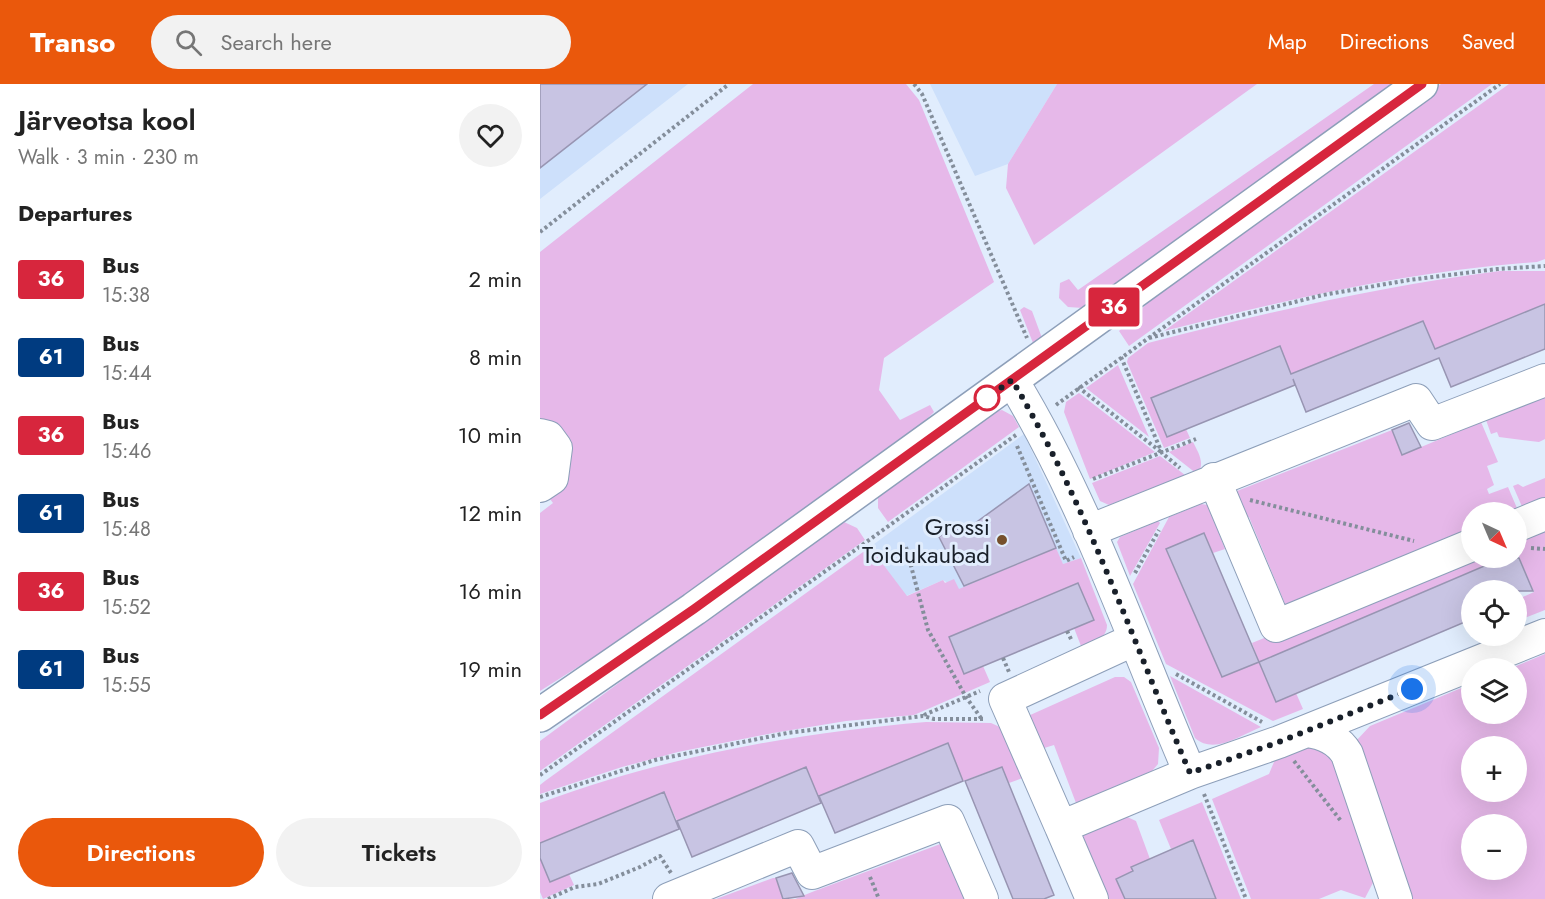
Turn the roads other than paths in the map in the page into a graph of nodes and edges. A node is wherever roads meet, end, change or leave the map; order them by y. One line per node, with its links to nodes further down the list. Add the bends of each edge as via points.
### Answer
1 (1422, 84): 2 (main road)
2 (1025, 371): 9 (street); 13 (main road)
3 (1545, 380): 6 (street, via 1432,424 1416,400)
4 (543, 434): 5 (street, via 556,448 552,478)
5 (540, 486)
6 (1217, 486): 9 (street); 10 (street, via 1276,627)
7 (1545, 514): 8 (street)
8 (1527, 521)
9 (1083, 543): 12 (street)
10 (1461, 550)
11 (1545, 635): 14 (street)
12 (1133, 640): 15 (street); 16 (street, via 1005,699)
13 (540, 715)
14 (1293, 737): 15 (street); 17 (street, via 1332,738 1342,745)
15 (1192, 772): 16 (street)
16 (1061, 827): 18 (street)
17 (1393, 888)
18 (1089, 898)
19 (669, 899): 20 (street, via 798,846 812,873 948,821)
20 (982, 899)

